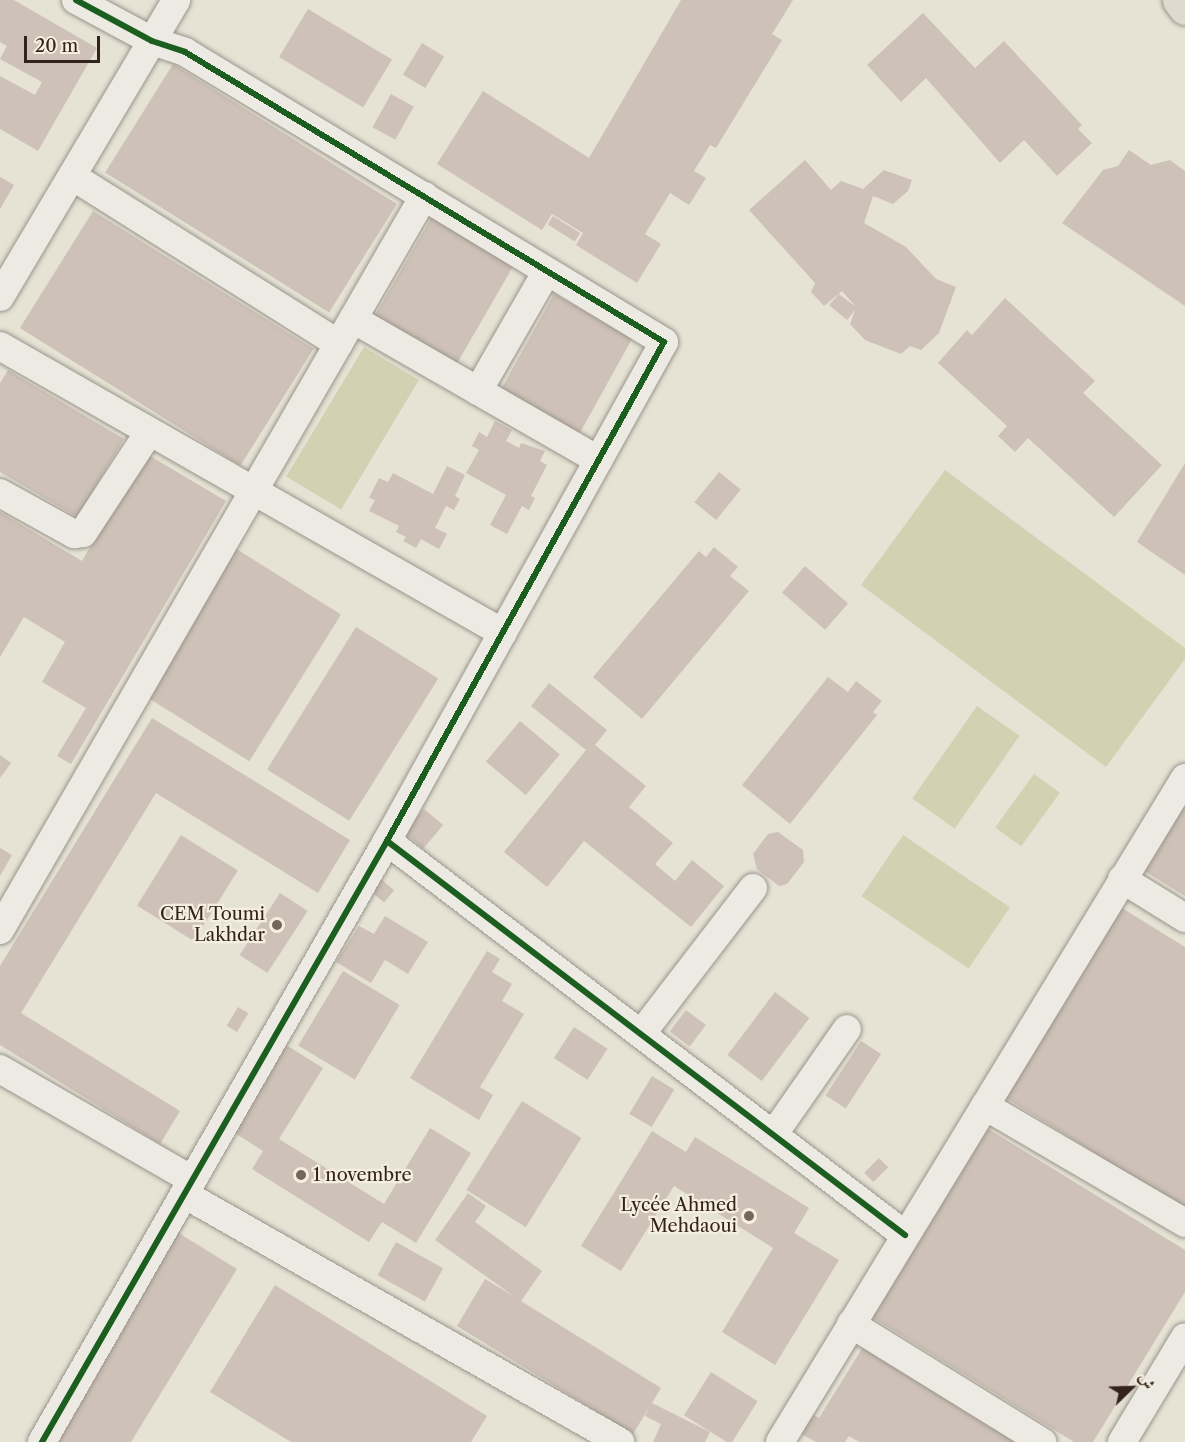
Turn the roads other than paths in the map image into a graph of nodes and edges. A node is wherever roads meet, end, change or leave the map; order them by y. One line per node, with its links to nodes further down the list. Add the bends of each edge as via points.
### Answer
1 (76, 0): 5 (street)
2 (176, 0): 5 (street)
3 (1179, 0): 4 (main road)
4 (1185, 8)
5 (152, 41): 6 (street); 7 (street, via 185,52)
6 (72, 176): 9 (street); 11 (street)
7 (424, 196): 8 (street); 10 (street)
8 (547, 271): 13 (street); 15 (street, via 664,342)
9 (0, 297)
10 (354, 319): 11 (street); 13 (street)
11 (339, 344): 16 (street)
12 (0, 346): 14 (street)
13 (478, 391): 15 (street)
14 (149, 432): 16 (street); 17 (street, via 83,533 74,534)
15 (598, 460): 18 (street)
16 (256, 492): 18 (street); 24 (street)
17 (0, 493)
18 (503, 633): 20 (street)
19 (1185, 778): 21 (street)
20 (387, 841): 26 (street); 30 (street)
21 (1122, 879): 23 (street); 28 (street)
22 (753, 888): 26 (street)
23 (1185, 918)
24 (0, 930)
25 (847, 1029): 29 (street)
26 (641, 1034): 29 (street)
27 (0, 1070): 30 (street)
28 (985, 1106): 31 (street); 32 (street)
29 (773, 1135): 32 (street)
30 (188, 1187): 36 (street); 37 (street)
31 (1185, 1223)
32 (905, 1235): 33 (street)
33 (851, 1324): 35 (street); 38 (street)
34 (1185, 1337): 39 (street)
35 (785, 1440)
36 (618, 1441)
37 (42, 1442)
38 (1042, 1442)
39 (1122, 1442)

